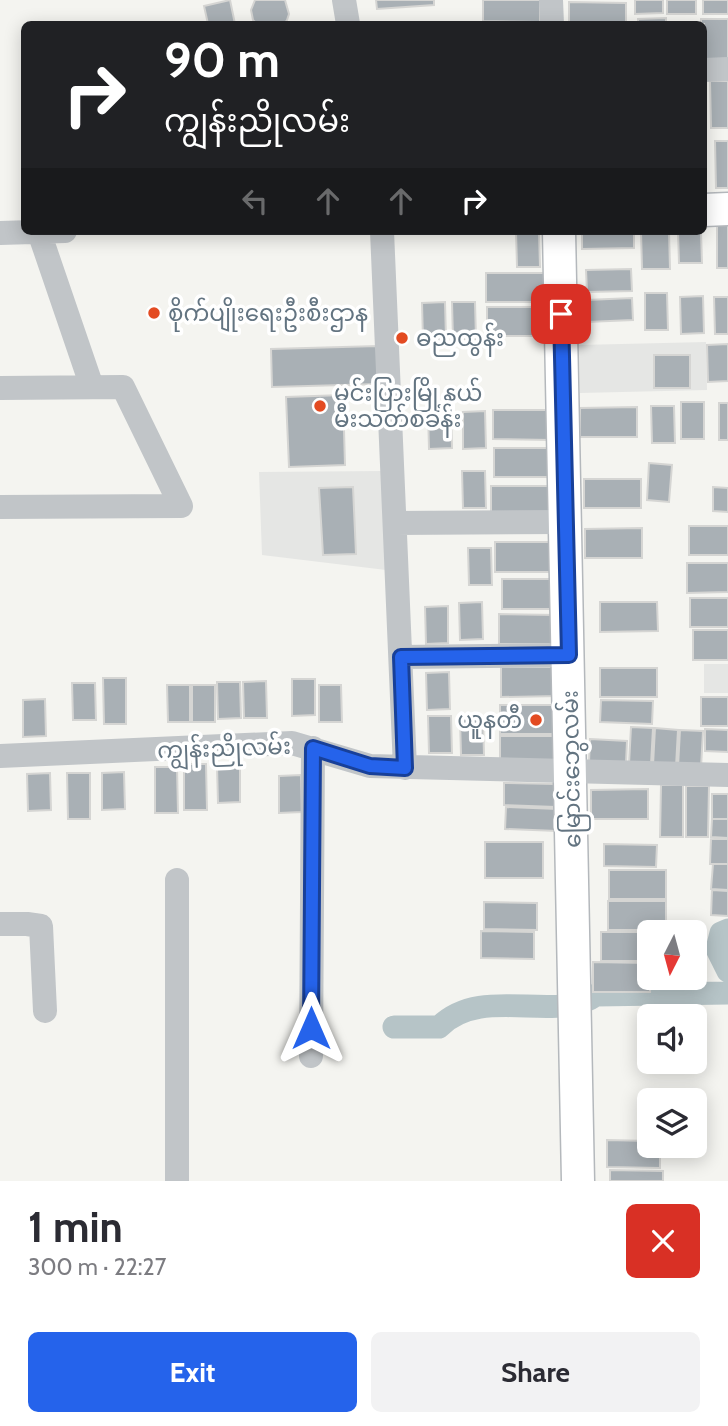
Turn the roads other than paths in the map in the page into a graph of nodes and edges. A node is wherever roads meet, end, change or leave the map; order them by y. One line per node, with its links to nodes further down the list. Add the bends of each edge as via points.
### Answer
1 (344, 0): 3 (street)
2 (551, 0): 4 (street)
3 (348, 21)
4 (552, 21)
5 (728, 69): 6 (street)
6 (707, 70)
7 (728, 209): 8 (main road)
8 (707, 210)
9 (21, 232): 10 (street)
10 (0, 233)
11 (40, 235): 14 (street)
12 (382, 235): 18 (street)
13 (559, 235): 17 (main road, မြောင်းဘွေလမ်း)
14 (92, 387): 15 (street); 16 (street, via 123,387 181,506)
15 (0, 388)
16 (0, 507)
17 (566, 522): 18 (street); 19 (main road, မြောင်းဘွေလမ်း)
18 (395, 523): 20 (street)
19 (569, 655): 20 (street); 24 (main road, မြောင်းဘွေလမ်း)
20 (401, 657): 23 (street)
21 (313, 748): 22 (street, ကျွန်းညိုလမ်း, via 292,743); 23 (street, ကျွန်းညိုလမ်း, via 370,766); 29 (street)
22 (0, 756)
23 (405, 768): 24 (street, ကျွန်းညိုလမ်း)
24 (571, 772): 25 (street, ကျွန်းညိုလမ်း); 31 (main road, မြောင်းဘွေလမ်း)
25 (728, 775)
26 (177, 880): 30 (street)
27 (0, 924): 28 (street, via 41,926)
28 (45, 1011)
29 (311, 1056)
30 (177, 1181)
31 (578, 1181)

